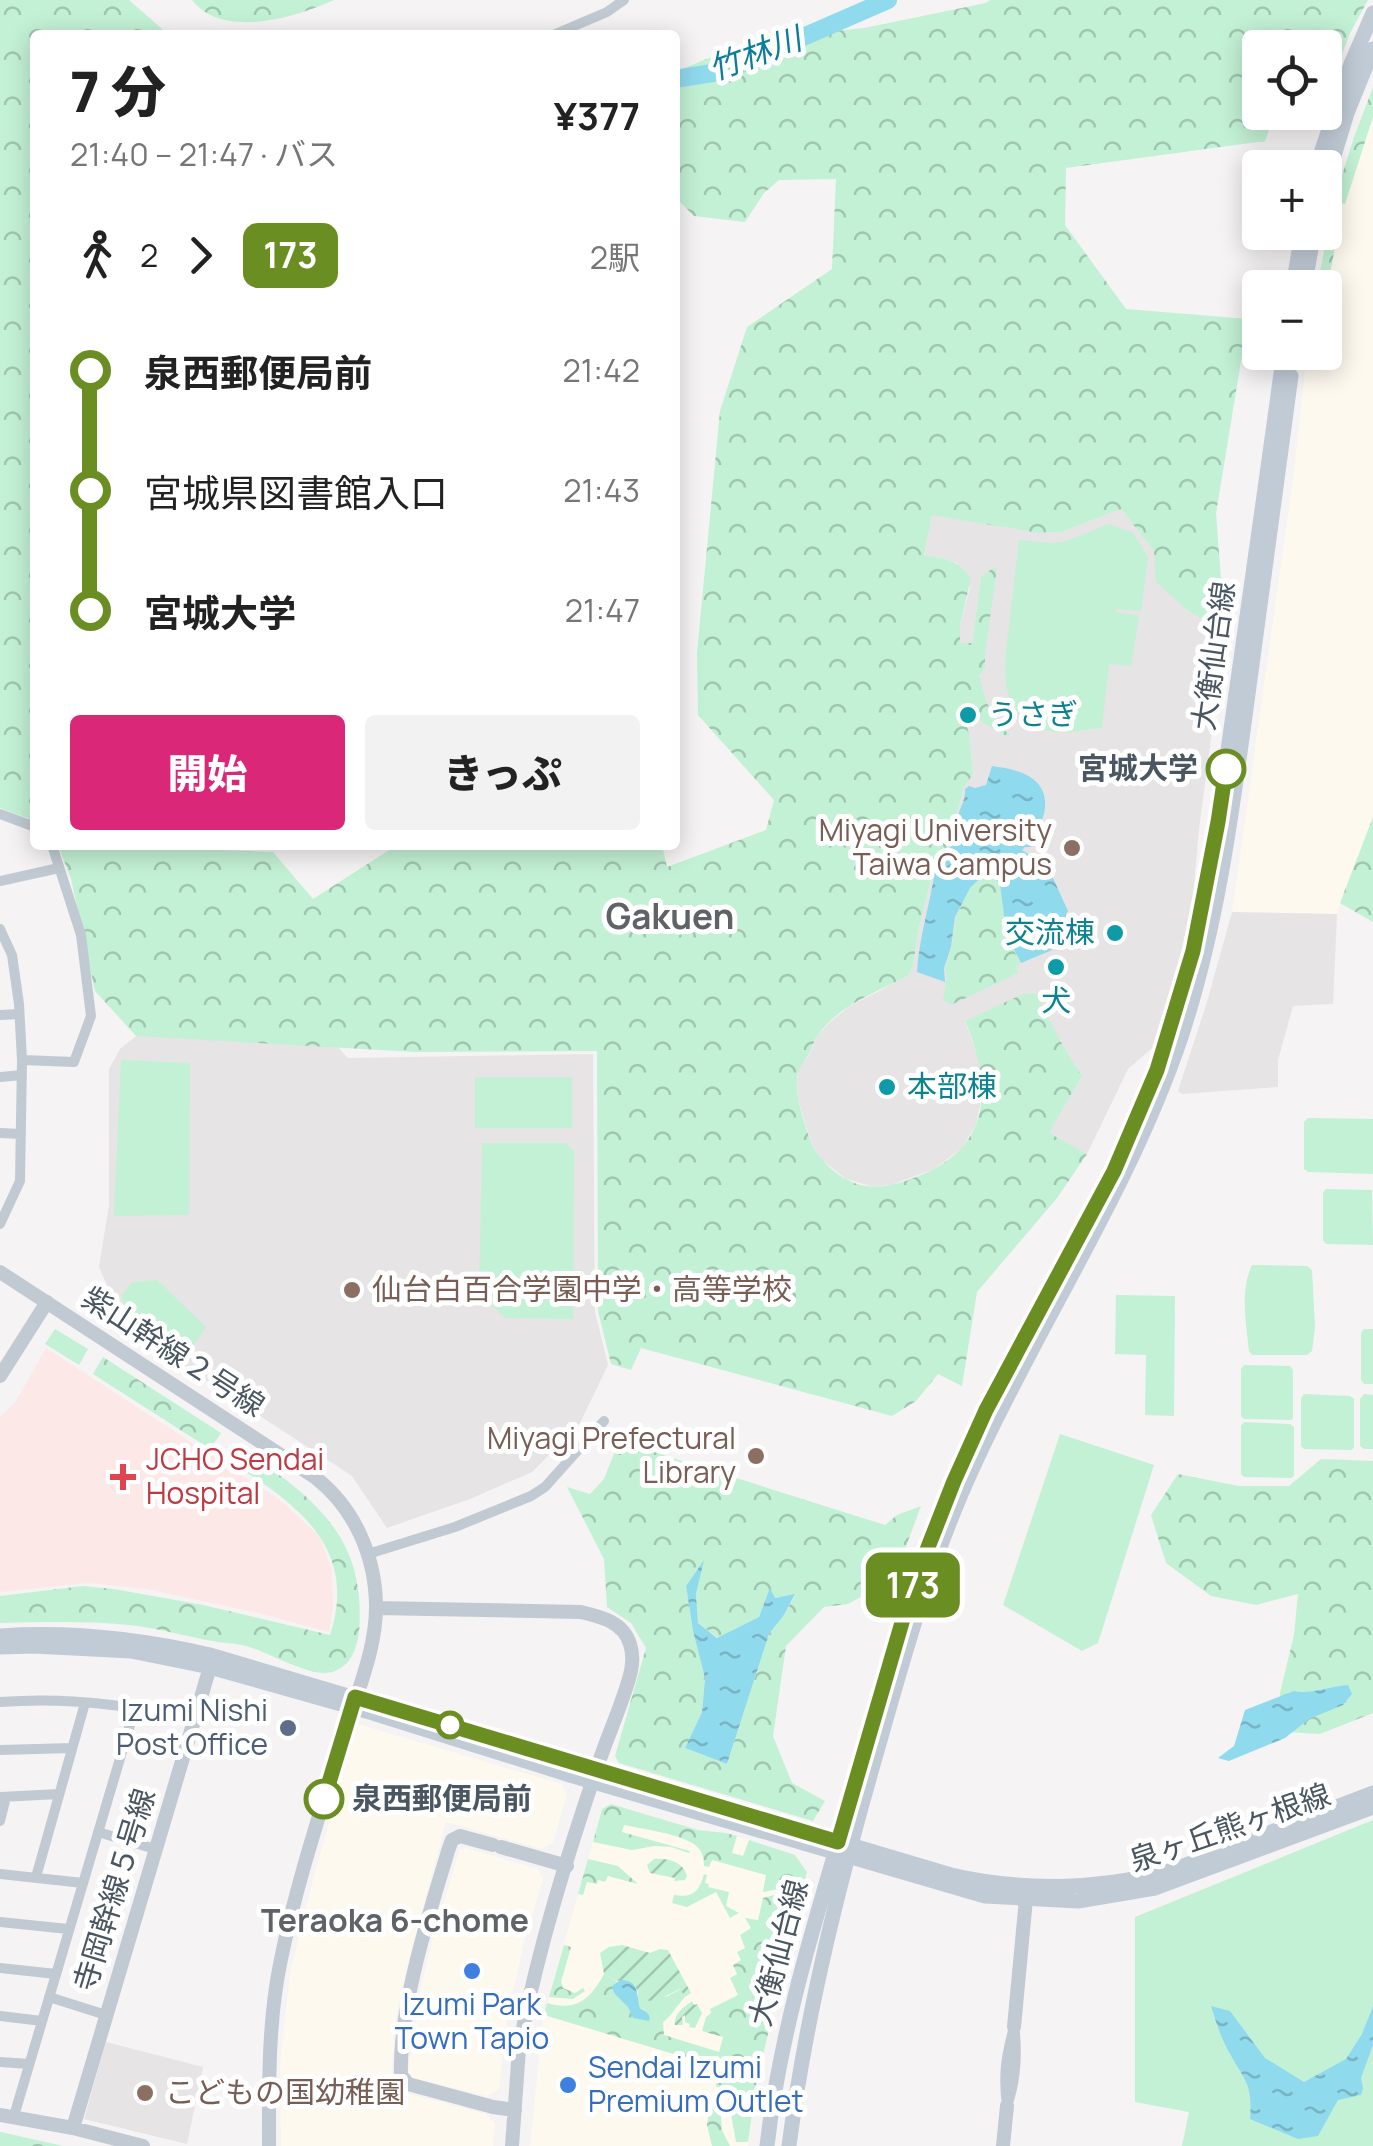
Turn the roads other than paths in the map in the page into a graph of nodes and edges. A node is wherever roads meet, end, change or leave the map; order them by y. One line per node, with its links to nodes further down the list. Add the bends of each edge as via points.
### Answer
1 (624, 0): 3 (street)
2 (1373, 12): 4 (main road)
3 (565, 30)
4 (1368, 49): 5 (main road); 6 (main road)
5 (1324, 150)
6 (1336, 150)
7 (1281, 370): 27 (main road, 大衡仙台線, via 1218,822 1181,997 1114,1171)
8 (1292, 370): 27 (main road, 大衡仙台線, via 1235,792 1197,982 1119,1185)
9 (0, 814): 10 (street)
10 (30, 825)
11 (54, 850): 12 (street)
12 (59, 868): 13 (street); 18 (street, via 81,935 91,1016 74,1062)
13 (0, 881)
14 (0, 929): 15 (street)
15 (6, 957): 16 (street)
16 (19, 1014): 17 (street); 18 (street)
17 (0, 1015)
18 (22, 1060): 19 (street)
19 (22, 1075): 20 (street); 22 (street)
20 (0, 1077)
21 (0, 1133): 22 (street)
22 (21, 1134): 23 (street, via 20,1181)
23 (0, 1224)
24 (0, 1272): 25 (street, 紫山幹線２号線)
25 (47, 1302): 26 (street); 29 (street, 紫山幹線２号線, via 321,1482 352,1519)
26 (0, 1376)
27 (992, 1412): 52 (main road, 大衡仙台線, via 954,1481 912,1588)
28 (604, 1421): 29 (street, via 532,1496)
29 (368, 1554): 30 (street, 紫山幹線２号線)
30 (376, 1608): 35 (street, 紫山幹線２号線); 41 (street, via 581,1612 621,1628 630,1643 629,1679)
31 (0, 1636): 35 (main road, 泉ヶ丘熊ヶ根線, via 52,1634 178,1648)
32 (0, 1648): 33 (main road, 泉ヶ丘熊ヶ根線, via 98,1648)
33 (210, 1667): 35 (main road, 泉ヶ丘熊ヶ根線); 38 (street, 寺岡幹線５号線)
34 (0, 1702): 36 (street)
35 (354, 1702): 41 (main road, 泉ヶ丘熊ヶ根線); 74 (street, 紫山幹線２号線, via 280,1965 269,2054)
36 (86, 1704): 37 (street); 39 (street)
37 (135, 1708): 38 (street); 50 (street)
38 (194, 1720): 51 (street, 寺岡幹線５号線)
39 (72, 1748): 40 (street); 44 (street)
40 (0, 1750)
41 (595, 1775): 52 (main road, 泉ヶ丘熊ヶ根線); 53 (street)
42 (1306, 1789): 49 (street)
43 (1373, 1793): 49 (main road, 泉ヶ丘熊ヶ根線)
44 (58, 1794): 46 (street); 55 (street)
45 (1292, 1794): 49 (street)
46 (3, 1797): 48 (street)
47 (1373, 1807): 49 (main road, 泉ヶ丘熊ヶ根線)
48 (0, 1821)
49 (1307, 1824): 57 (main road, 泉ヶ丘熊ヶ根線, via 1144,1878)
50 (98, 1832): 51 (street); 56 (street)
51 (156, 1849): 63 (street, 寺岡幹線５号線)
52 (843, 1849): 57 (main road, 泉ヶ丘熊ヶ根線); 76 (main road, 大衡仙台線, via 786,2028); 77 (main road, 大衡仙台線)
53 (567, 1866): 70 (street, via 528,2003); 70 (street, via 460,1836 452,1840 412,1985 401,2075 408,2084)
54 (0, 1874): 55 (street)
55 (36, 1877): 56 (street)
56 (83, 1884): 59 (street)
57 (1026, 1894): 66 (street)
58 (0, 1922): 59 (street)
59 (68, 1929): 61 (street)
60 (0, 1968): 61 (street)
61 (56, 1974): 62 (street)
62 (49, 1997): 63 (street); 65 (street)
63 (106, 2015): 72 (street, 寺岡幹線５号線)
64 (0, 2016): 65 (street)
65 (42, 2021): 68 (street)
66 (1014, 2027): 69 (street, via 1006,2056)
67 (0, 2062): 68 (street)
68 (29, 2064): 71 (street)
69 (1007, 2106): 78 (street)
70 (514, 2110): 75 (street)
71 (7, 2116): 72 (street)
72 (72, 2128): 73 (street)
73 (143, 2146)
74 (269, 2146)
75 (512, 2146)
76 (767, 2146)
77 (788, 2146)
78 (1004, 2146)

